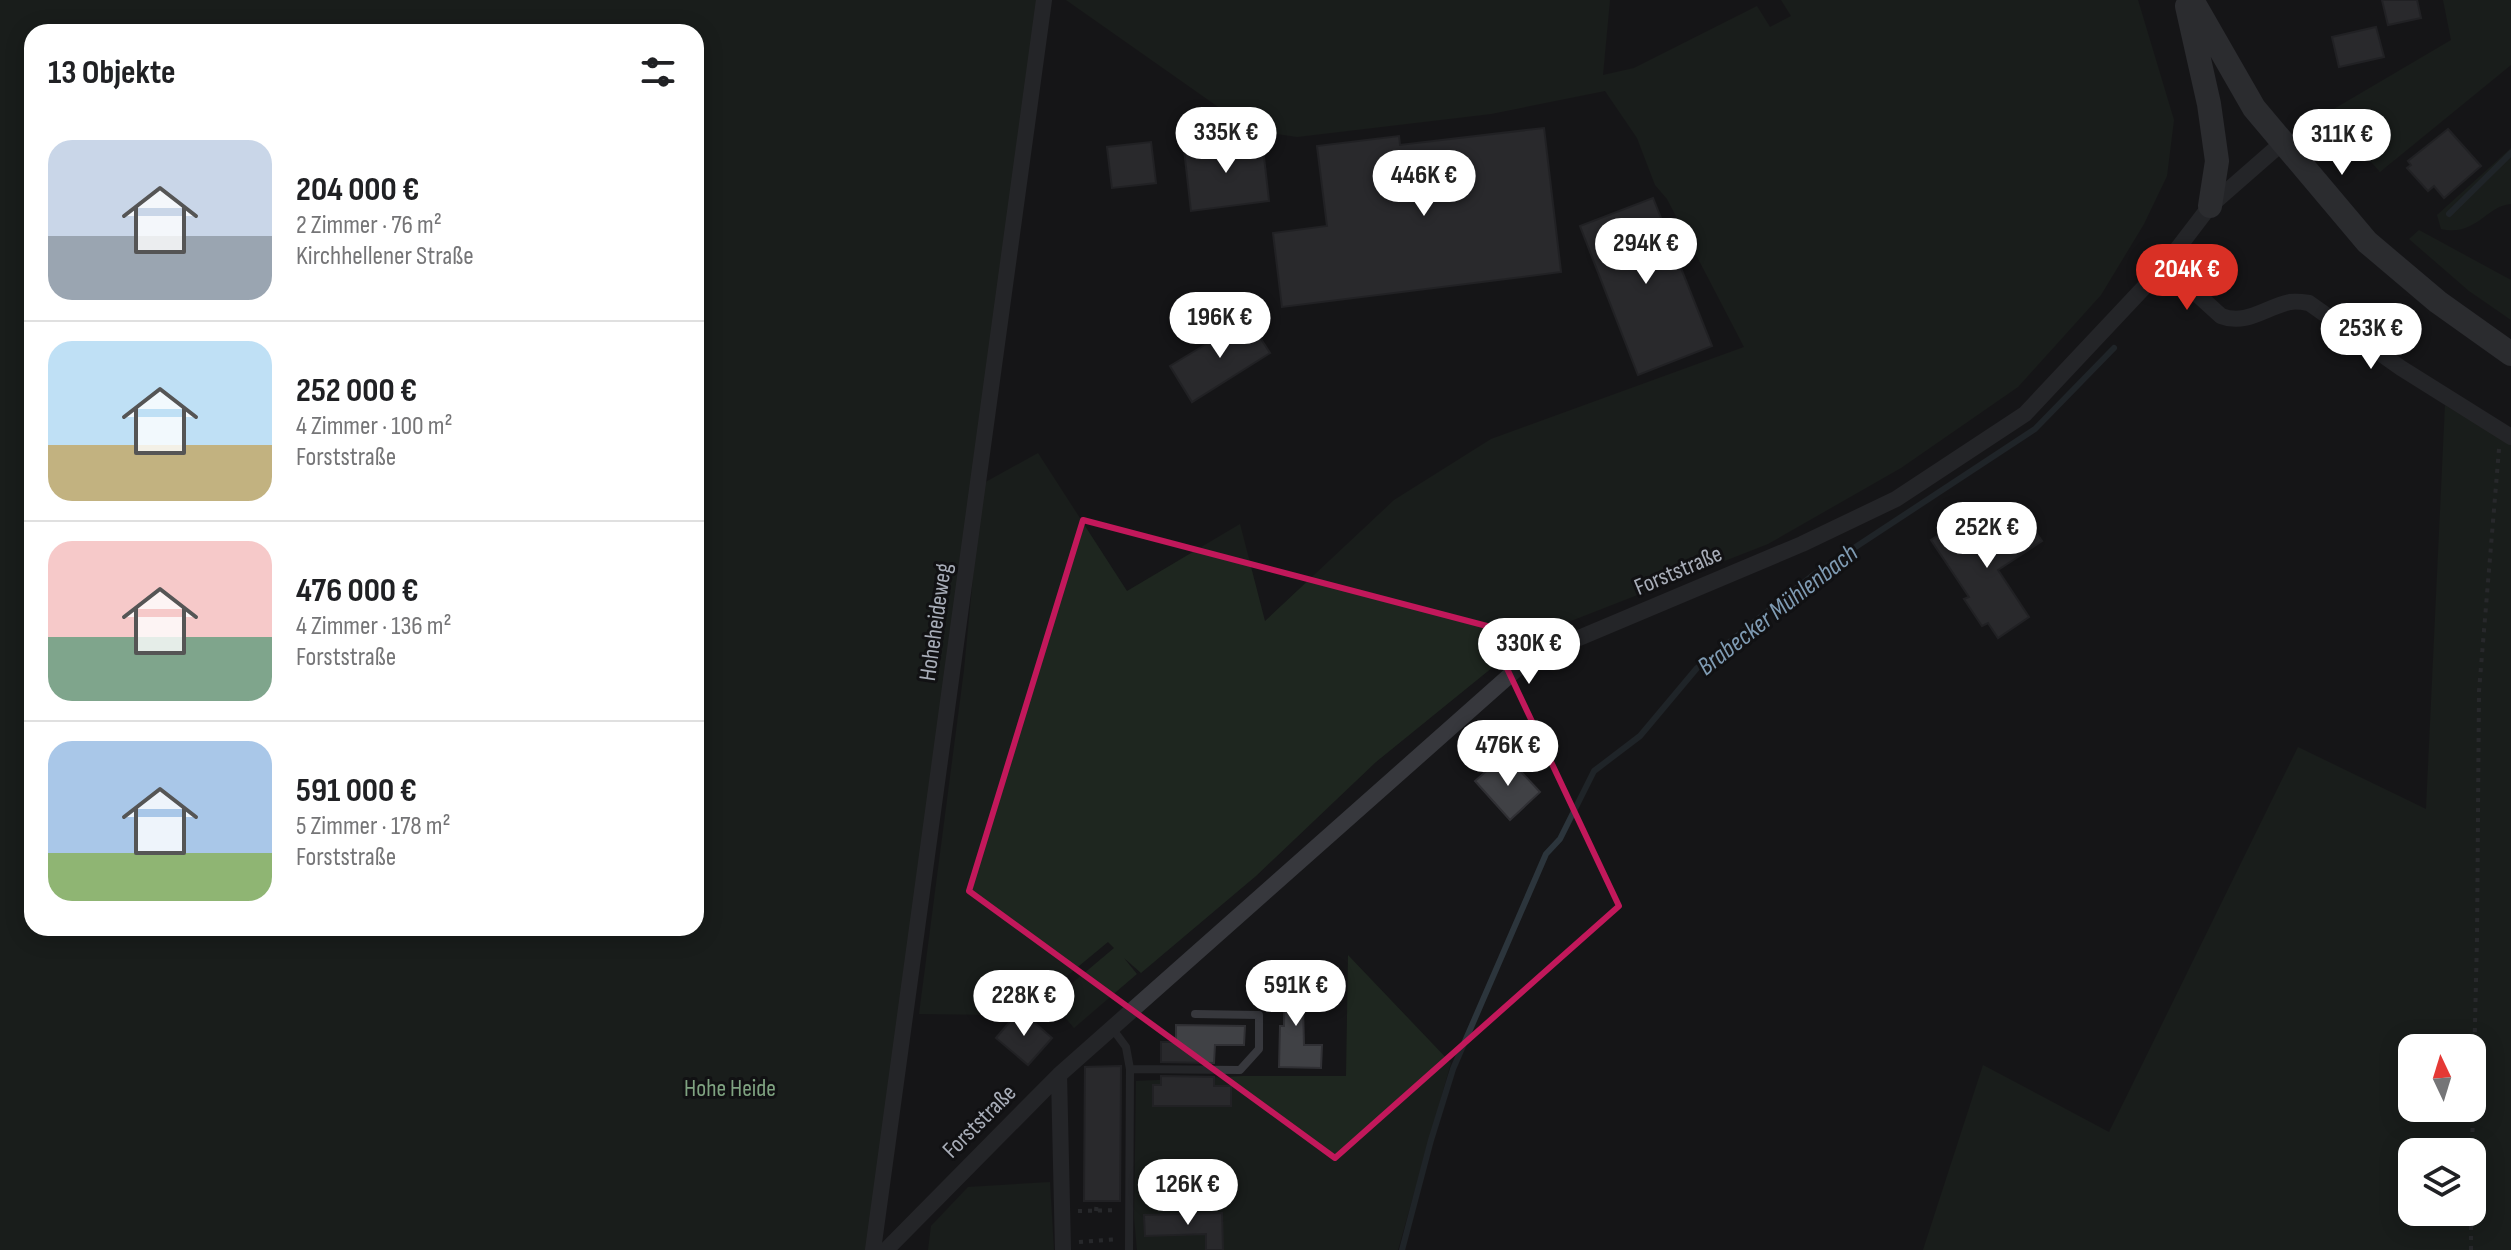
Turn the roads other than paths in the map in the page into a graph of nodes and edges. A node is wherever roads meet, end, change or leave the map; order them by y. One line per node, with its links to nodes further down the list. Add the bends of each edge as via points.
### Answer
1 (1044, 0): 13 (street, Hoheheideweg)
2 (2189, 0): 3 (main road, via 2254,108); 4 (main road, via 2217,161)
3 (2282, 143): 4 (street, Forststraße); 6 (main road, via 2367,242)
4 (2210, 206): 5 (street, Forststraße)
5 (2165, 265): 7 (street, via 2232,321 2292,301 2309,303); 9 (street, Forststraße, via 2025,414 1896,499 1527,660)
6 (2511, 354)
7 (2506, 434)
8 (1195, 1014): 10 (lane, via 1259,1015 1259,1049 1240,1070)
9 (1112, 1028): 10 (lane, via 1126,1047); 11 (street, Forststraße)
10 (1130, 1069): 15 (lane)
11 (1059, 1075): 12 (street); 14 (street, Forststraße)
12 (1063, 1247)
13 (873, 1250)
14 (886, 1250)
15 (1129, 1250)

